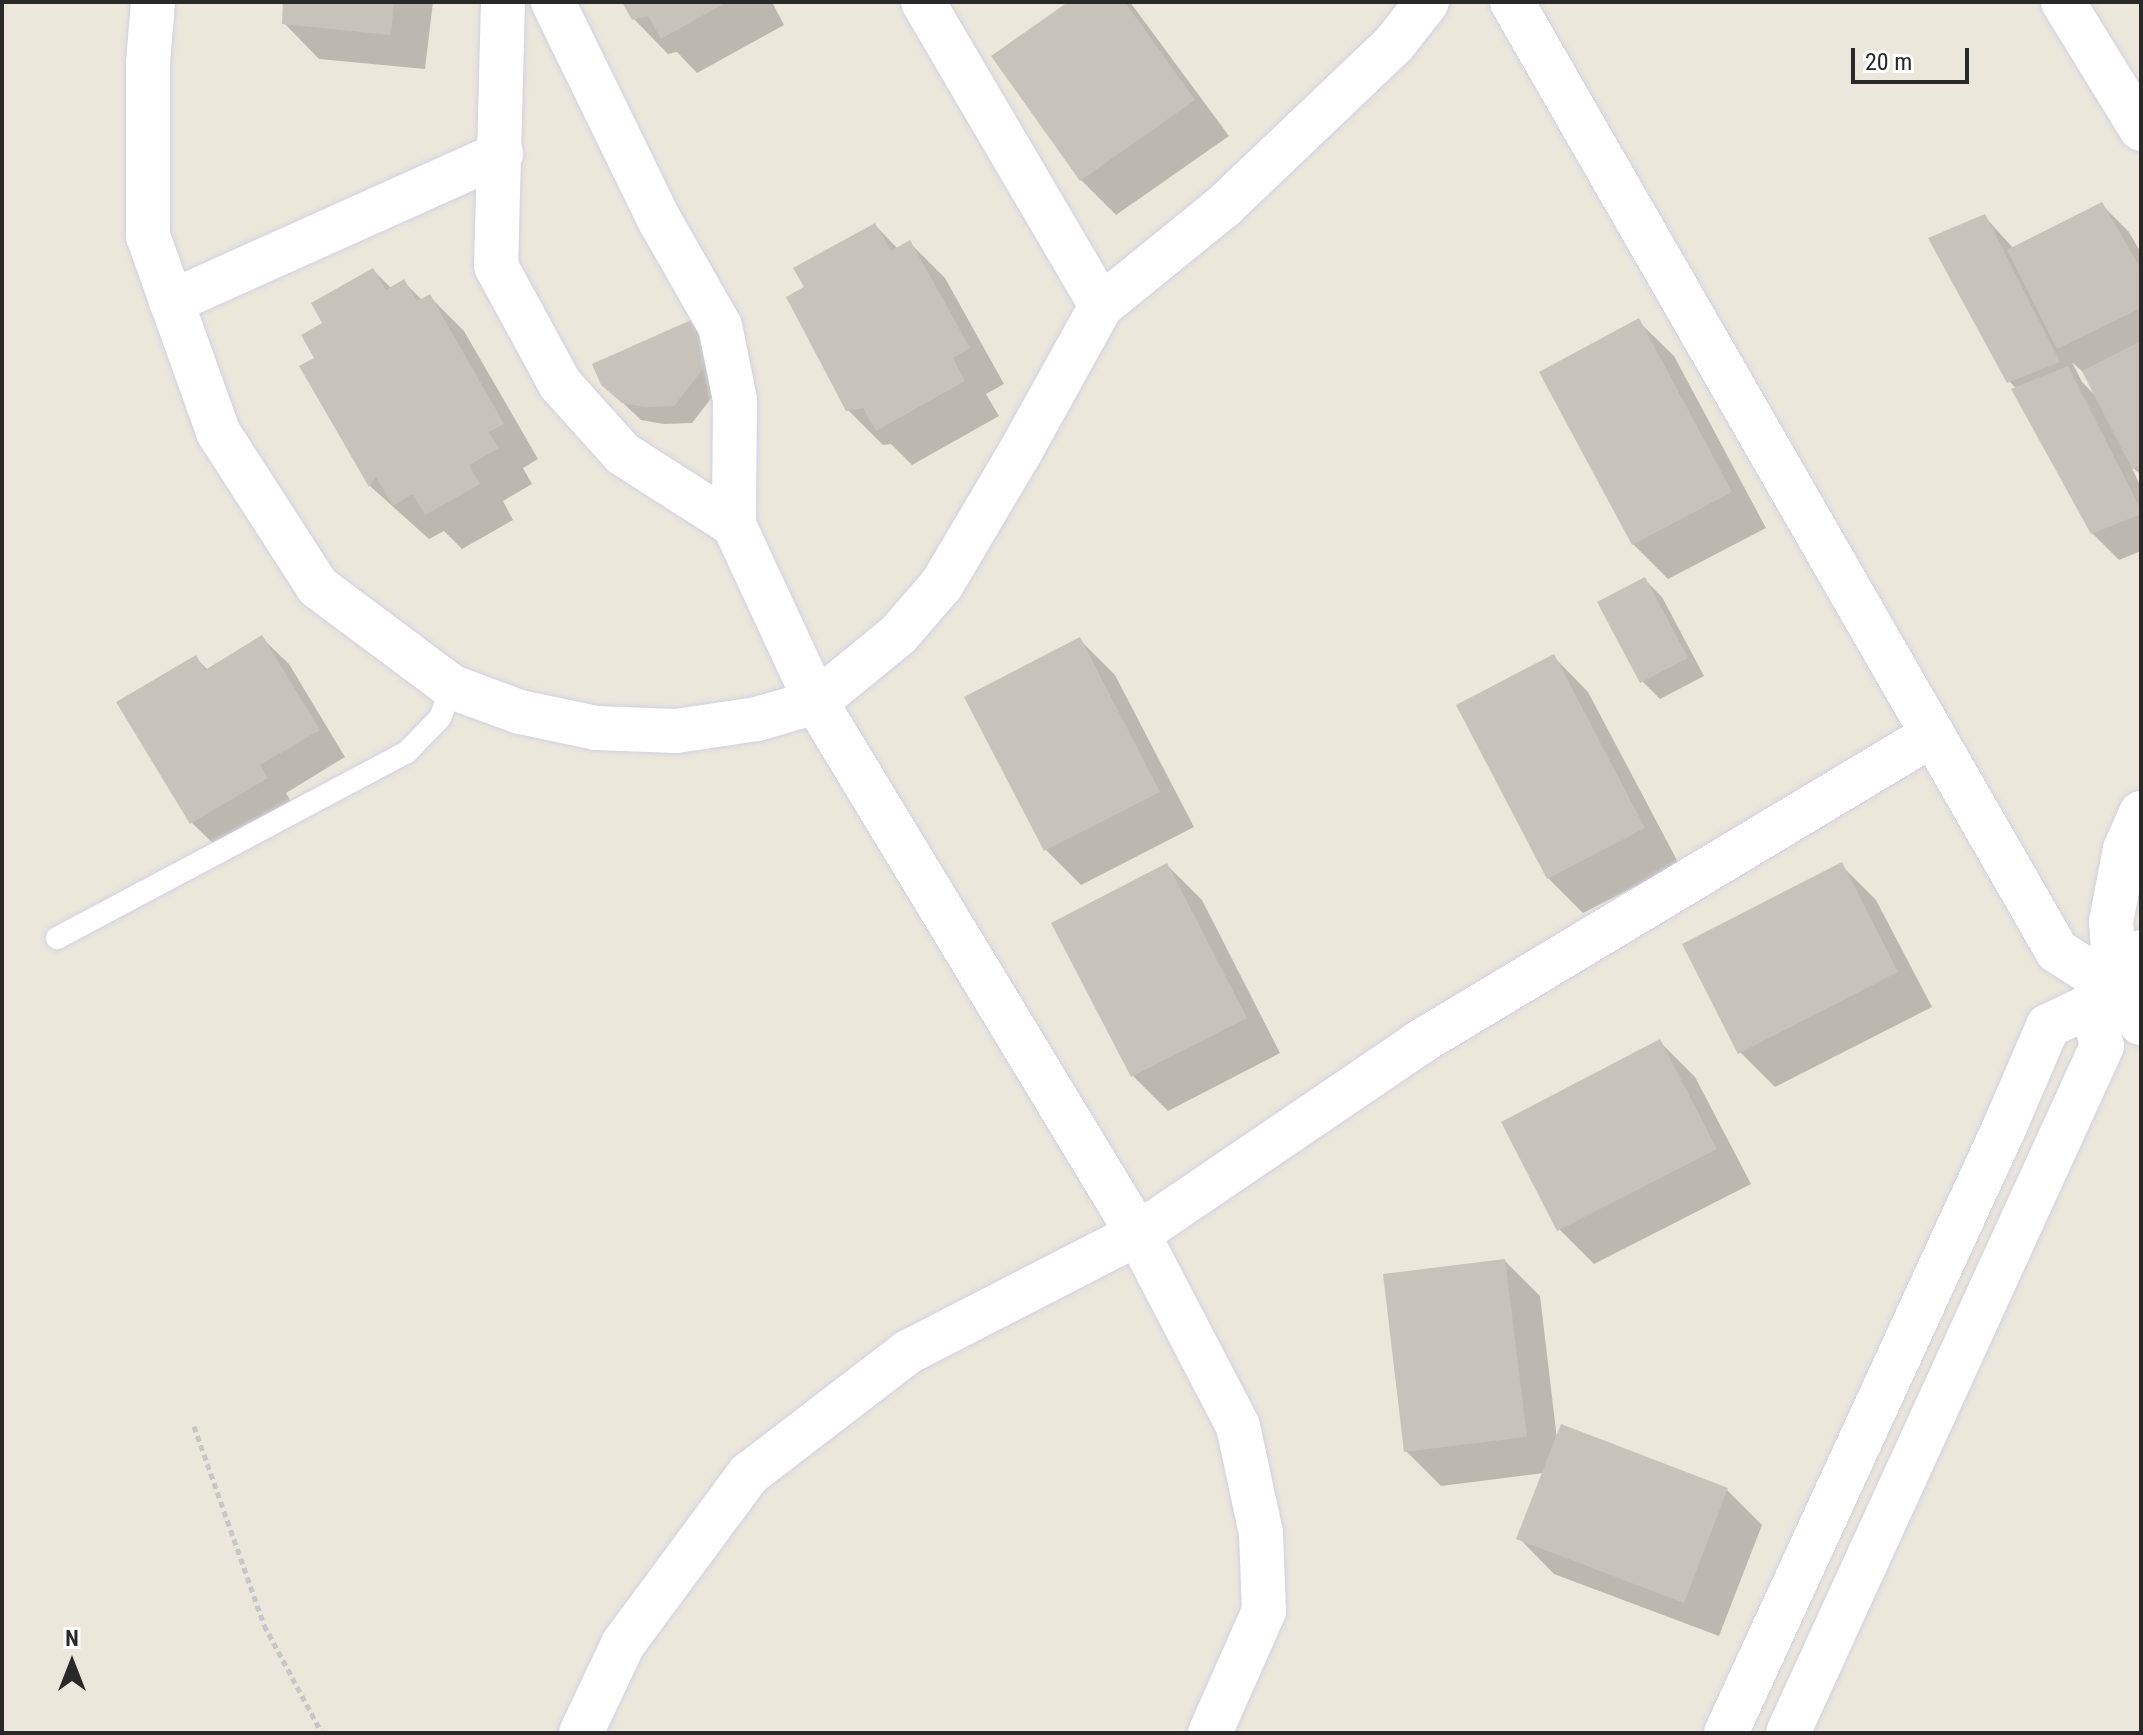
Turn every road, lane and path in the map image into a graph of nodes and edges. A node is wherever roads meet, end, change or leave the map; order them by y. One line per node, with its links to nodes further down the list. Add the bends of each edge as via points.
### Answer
1 (153, 2): 10 (street, via 148,236)
2 (503, 2): 9 (street)
3 (553, 2): 12 (street, via 660,221 720,326 735,400)
4 (923, 2): 11 (street)
5 (1427, 2): 11 (street, via 1394,44 1224,206)
6 (1512, 2): 15 (street)
7 (2063, 2): 8 (street)
8 (2141, 129)
9 (501, 154): 10 (street); 12 (street, via 496,266 560,384 623,454)
10 (171, 302): 13 (street, via 218,432 318,587)
11 (1101, 306): 14 (street, via 942,584 898,635)
12 (734, 525): 14 (street)
13 (452, 687): 14 (street, via 520,712 596,728 676,731 757,719); 17 (lane, via 440,718 407,752)
14 (816, 702): 20 (street)
15 (1932, 735): 18 (street, via 2057,951); 20 (street, via 1420,1042)
16 (2141, 813): 18 (street, via 2115,888)
17 (57, 938)
18 (2113, 975): 19 (street); 25 (street, via 2048,1026); 26 (street, via 2102,1046)
19 (2141, 1023)
20 (1138, 1234): 23 (street, via 908,1352 749,1474 623,1644); 24 (street, via 1238,1426 1261,1533 1264,1611)
21 (194, 1426): 22 (path, via 264,1625)
22 (322, 1733)
23 (581, 1733)
24 (1210, 1733)
25 (1726, 1733)
26 (1788, 1733)

